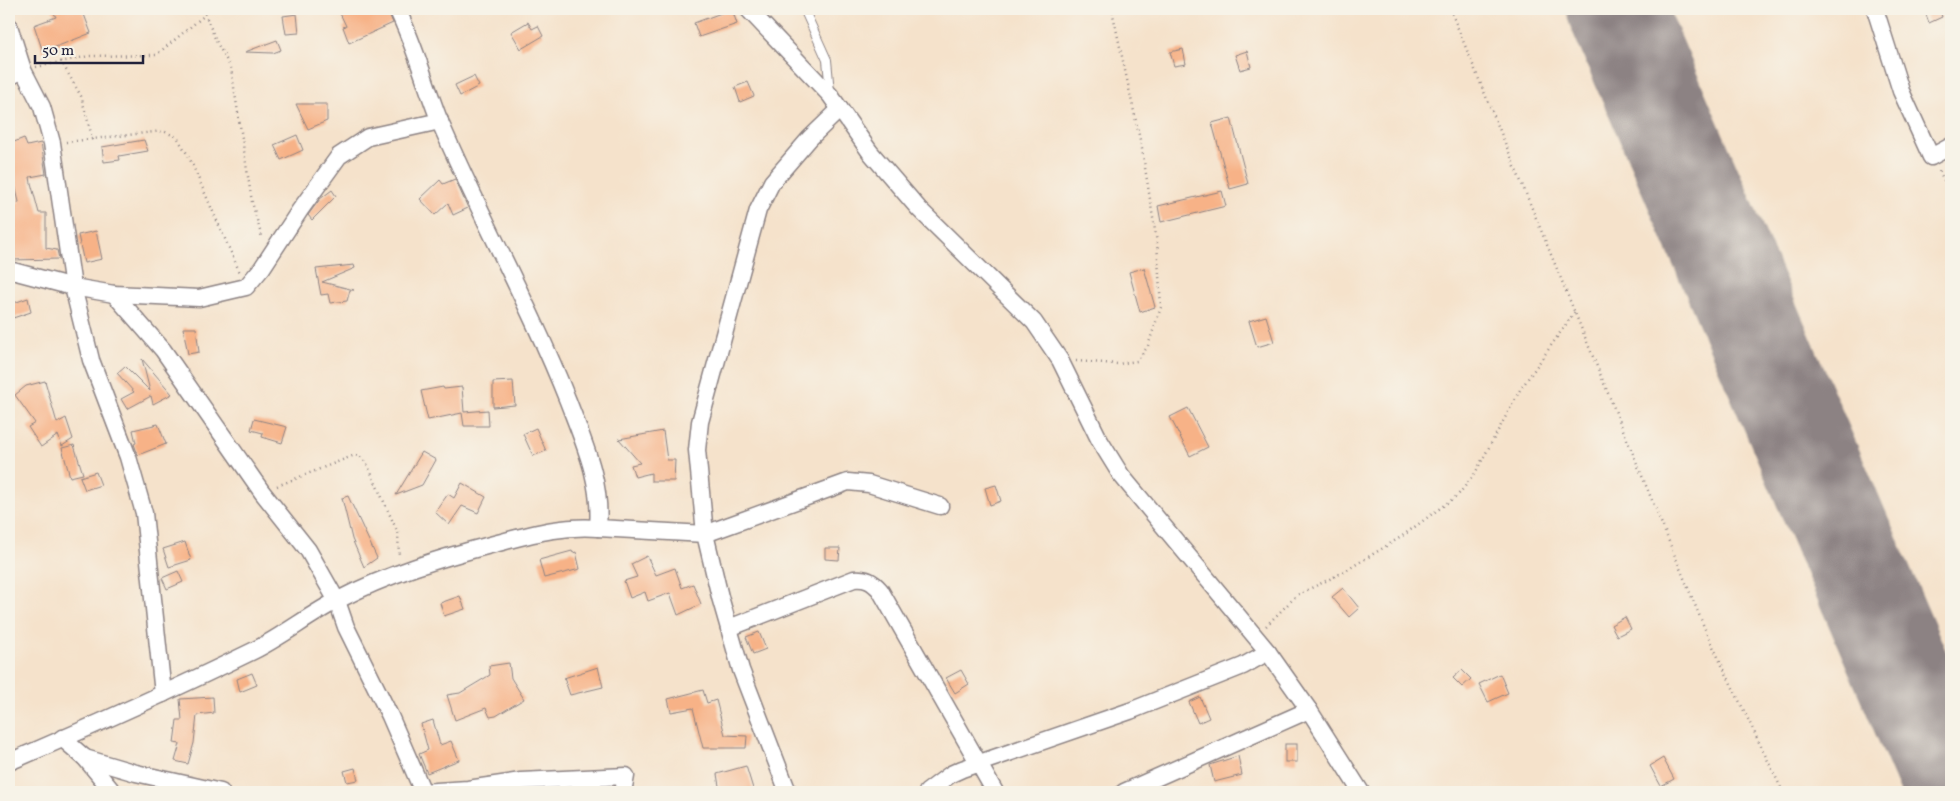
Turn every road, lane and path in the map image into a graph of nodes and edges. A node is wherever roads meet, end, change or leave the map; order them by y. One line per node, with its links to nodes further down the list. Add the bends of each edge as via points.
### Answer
1 (203, 9): 8 (path)
2 (397, 9): 14 (street)
3 (748, 9): 12 (street)
4 (804, 9): 12 (lane, via 827,60)
5 (1450, 9): 25 (path)
6 (1875, 9): 18 (street, via 1901,91)
7 (1112, 10): 26 (path, via 1142,149 1157,243 1161,307 1148,346 1137,361 1118,364)
8 (205, 14): 10 (path, via 156,55 89,56); 20 (path, via 231,68 252,202)
9 (9, 26): 11 (street)
10 (61, 61): 11 (path); 15 (path, via 81,96)
11 (16, 73): 16 (street, via 42,107)
12 (830, 95): 13 (street)
13 (840, 109): 26 (street, via 870,152 919,210 1034,322); 30 (street, via 772,182 758,210 700,422 697,450)
14 (440, 121): 20 (street, via 368,137 340,156); 29 (street, via 534,321 588,452 597,486)
15 (93, 140): 16 (path); 23 (path, via 163,131 177,137 204,187)
16 (52, 143): 22 (street)
17 (1951, 146): 18 (street)
18 (1931, 157): 19 (path)
19 (1951, 193)
20 (268, 257): 23 (street)
21 (9, 270): 22 (street)
22 (73, 287): 24 (street); 36 (street, via 91,360 128,457 144,513)
23 (246, 288): 24 (street, via 199,298)
24 (114, 294): 27 (street, via 162,350)
25 (1576, 310): 34 (path, via 1520,390 1478,468 1458,495 1384,547 1297,595); 51 (path, via 1707,634)
26 (1060, 360): 34 (street, via 1100,441 1121,475)
27 (262, 492): 31 (path, via 360,456 367,464 398,534); 32 (street, via 308,550)
28 (940, 506): 30 (street, via 869,484 848,482)
29 (598, 528): 30 (street); 31 (street, via 574,526 544,531)
30 (705, 534): 33 (street)
31 (399, 572): 32 (street)
32 (337, 601): 36 (street, via 256,650); 44 (street)
33 (729, 628): 41 (street, via 854,579 864,578 873,582); 46 (street, via 741,670)
34 (1256, 635): 35 (street)
35 (1268, 652): 37 (street); 41 (street, via 1209,680)
36 (163, 694): 38 (street)
37 (1310, 710): 49 (street); 50 (street)
38 (62, 738): 39 (street); 40 (street)
39 (85, 758): 42 (street); 43 (street)
40 (9, 762)
41 (979, 764): 47 (street, via 950,774); 48 (street)
42 (113, 792)
43 (221, 792)
44 (422, 792): 45 (street, via 521,781 626,776)
45 (623, 792)
46 (788, 792)
47 (927, 792)
48 (995, 792)
49 (1124, 792)
50 (1361, 792)
51 (1783, 792)

